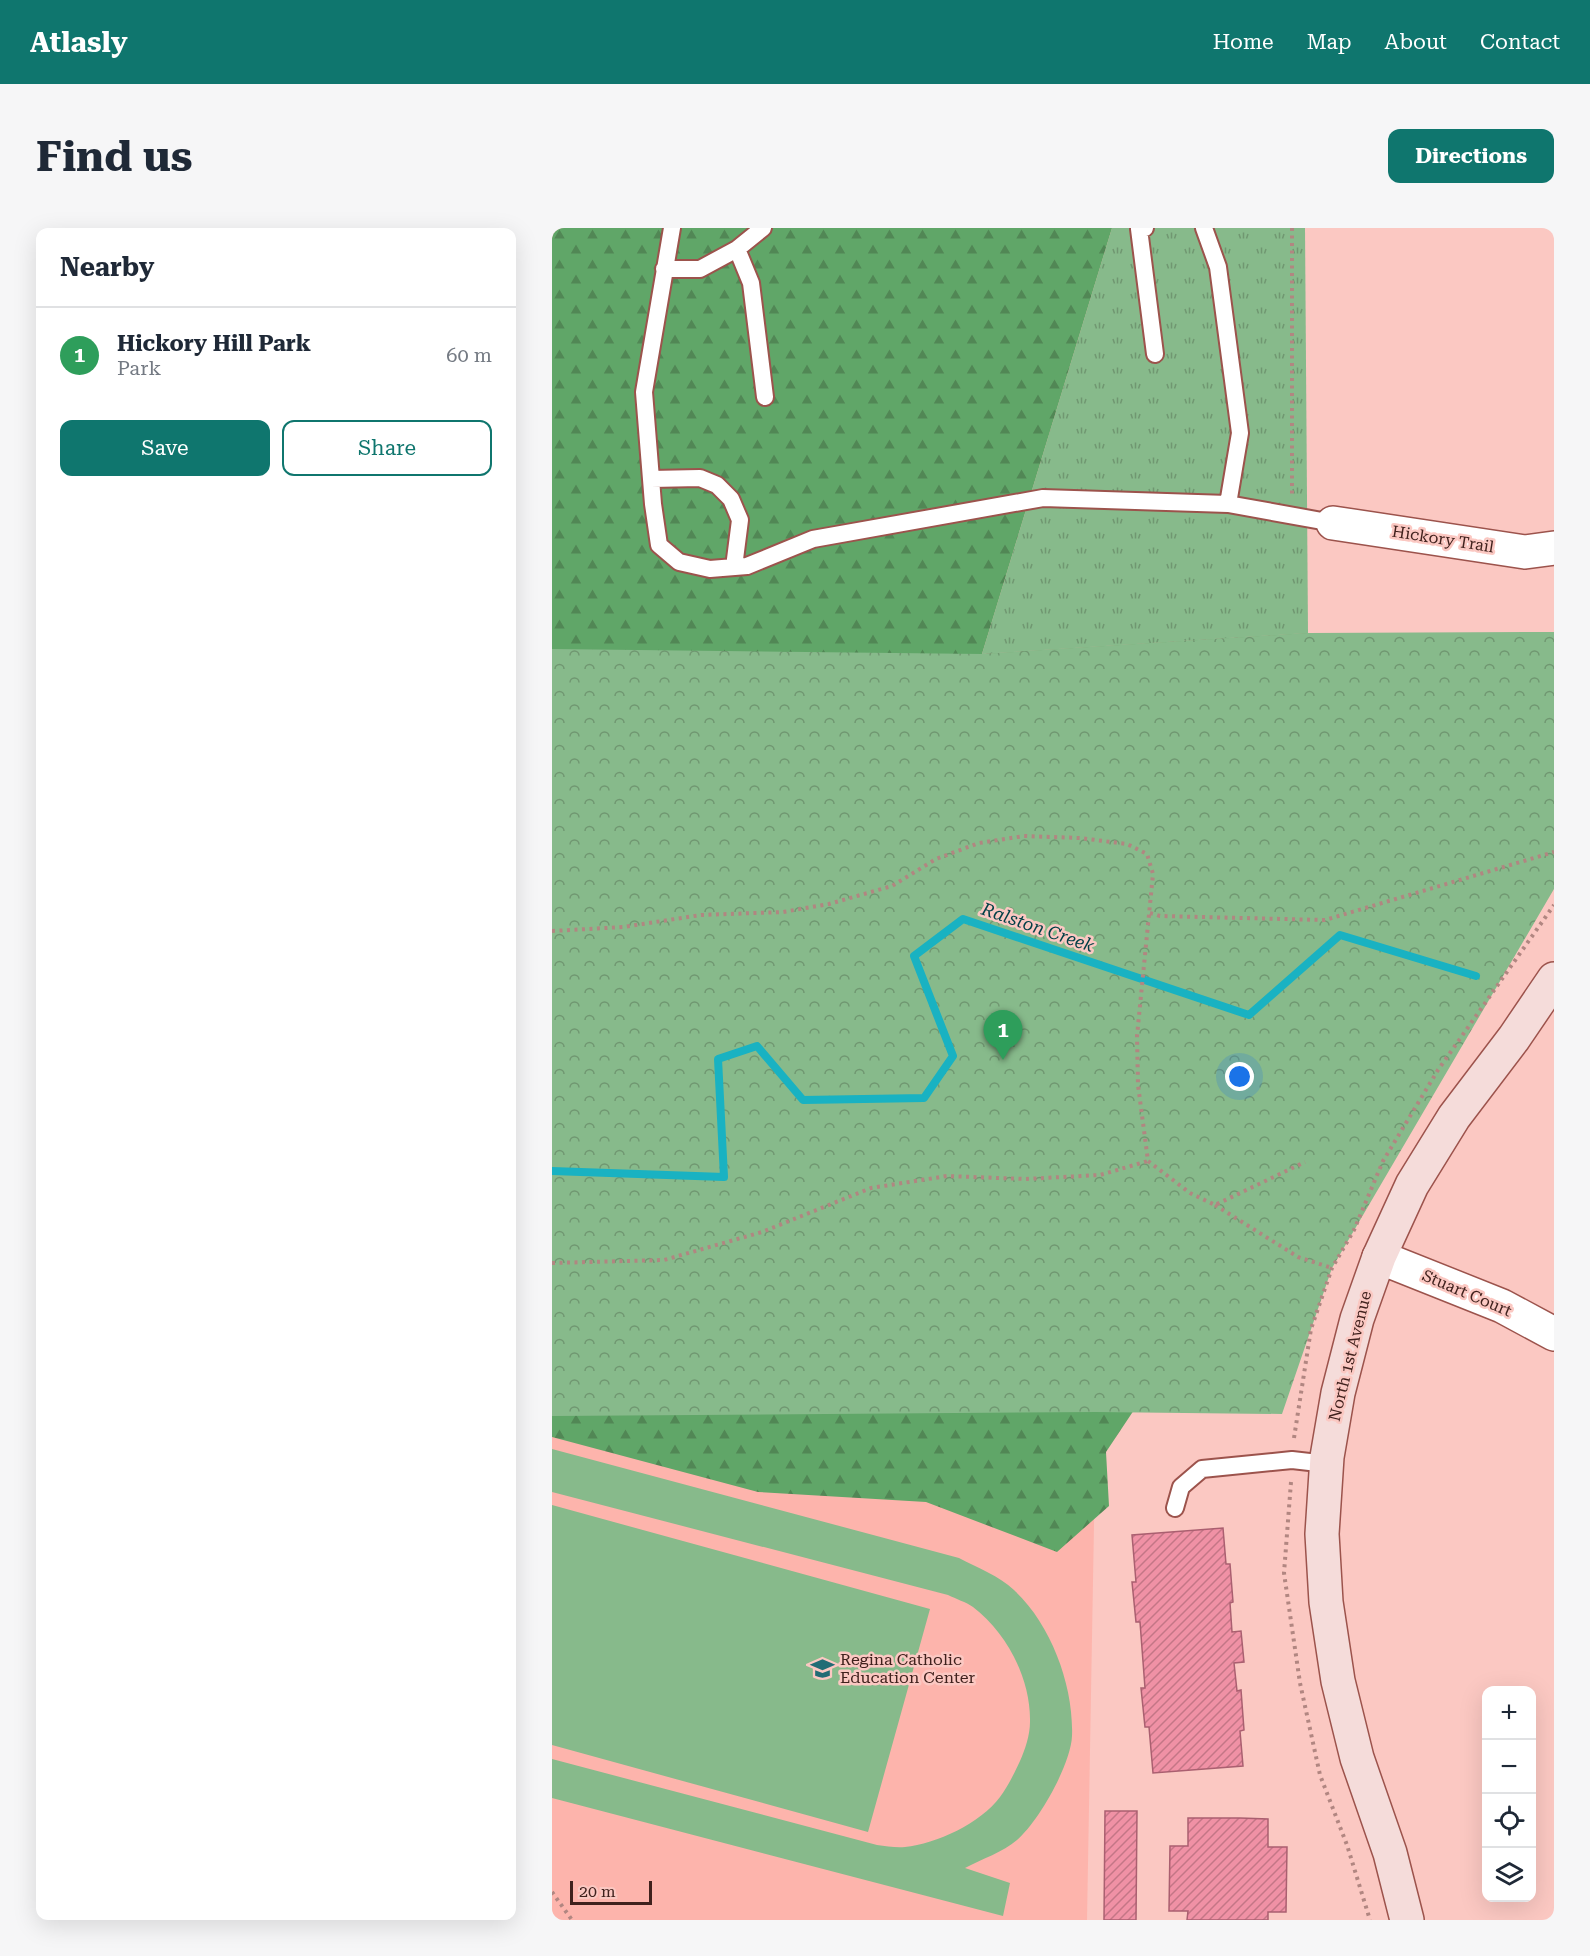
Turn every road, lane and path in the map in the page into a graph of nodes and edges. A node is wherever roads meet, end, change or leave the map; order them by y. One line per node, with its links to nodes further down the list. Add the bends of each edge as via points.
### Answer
1 (672, 228): 7 (lane)
2 (762, 228): 6 (lane)
3 (1145, 228): 8 (lane, via 1139,229)
4 (1204, 228): 12 (lane, via 1218,267 1240,433)
5 (1292, 228): 11 (path)
6 (737, 249): 7 (lane, via 700,269); 9 (lane, via 752,283)
7 (664, 269): 10 (lane, via 644,392)
8 (1155, 354)
9 (765, 397)
10 (651, 479): 15 (lane, via 659,545 679,562 710,569); 15 (lane, via 700,478 717,485 731,499 740,520)
11 (1292, 499)
12 (1227, 504): 13 (lane); 15 (lane, via 1043,498 813,539 747,567)
13 (1333, 523): 14 (street, Hickory Trail, via 1525,552)
14 (1554, 549)
15 (734, 567)
16 (1554, 852): 17 (path, via 1325,920)
17 (1150, 913): 18 (path, via 1153,874 1147,854 1127,844 1024,836 979,843 936,859 892,886 829,904 783,912 702,915 623,927); 20 (path, via 1137,1036 1138,1085)
18 (552, 931)
19 (1554, 979): 23 (main road, North 1st Avenue, via 1454,1117 1413,1185)
20 (1148, 1161): 22 (path, via 1190,1193); 24 (path, via 1100,1175 1025,1179 947,1176 871,1188 762,1232 664,1260)
21 (1305, 1162): 22 (path)
22 (1215, 1205): 25 (path, via 1298,1257)
23 (1379, 1257): 26 (street, Stuart Court, via 1502,1306); 27 (main road, North 1st Avenue, via 1357,1319 1338,1393)
24 (552, 1263)
25 (1332, 1268)
26 (1554, 1334)
27 (1327, 1464): 28 (lane, via 1292,1460 1202,1469 1181,1487); 31 (main road, North 1st Avenue, via 1322,1534 1326,1602 1338,1681 1357,1758 1390,1853)
28 (1175, 1508)
29 (552, 1892): 30 (path)
30 (572, 1920)
31 (1407, 1920)

